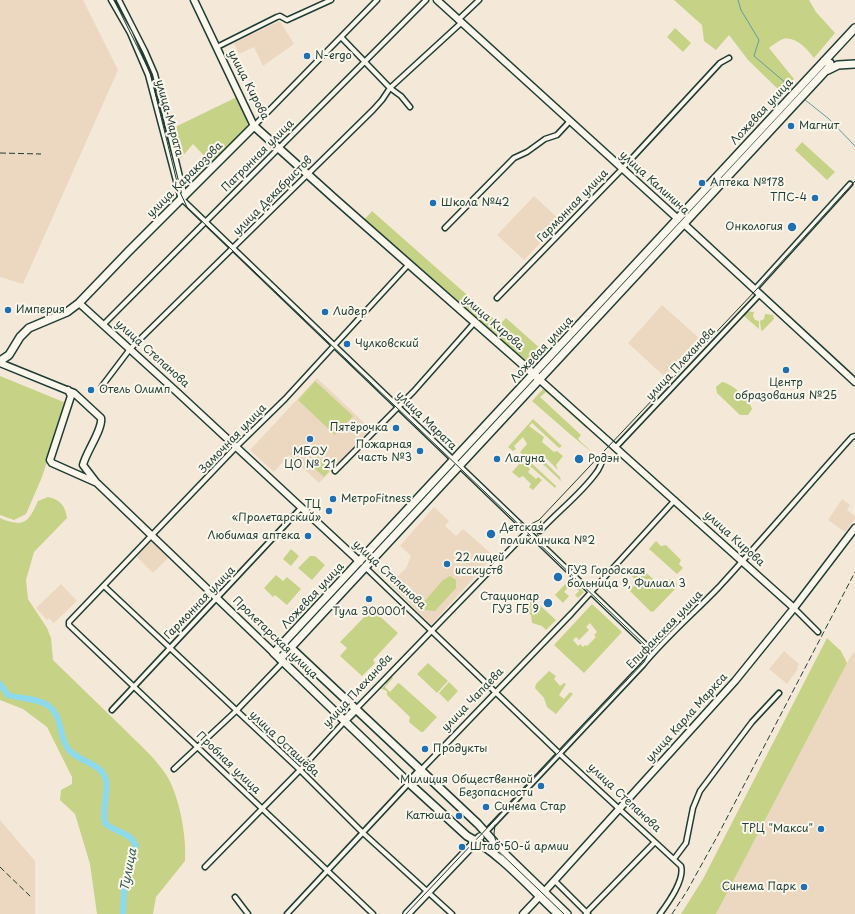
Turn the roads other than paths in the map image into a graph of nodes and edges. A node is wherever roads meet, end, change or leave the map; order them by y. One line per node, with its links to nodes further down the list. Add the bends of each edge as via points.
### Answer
1 (111, 0): 15 (street, улица Марата)
2 (119, 0): 14 (street, улица Марата)
3 (194, 0): 12 (street, улица Кирова)
4 (330, 0): 12 (street, via 287,20 277,17)
5 (377, 0): 11 (street, улица Каракозова)
6 (426, 0): 17 (street, Патронная улица)
7 (437, 0): 9 (street, улица Калинина)
8 (479, 0): 9 (street, улица Декабристов)
9 (459, 21): 20 (street, улица Декабристов); 23 (street, улица Калинина)
10 (855, 28): 16 (main road, Ложевая улица)
11 (341, 37): 17 (street); 24 (street, улица Каракозова)
12 (217, 47): 24 (street, улица Кирова)
13 (729, 58): 26 (street, Гармонная улица, via 720,63)
14 (149, 59): 15 (street); 29 (street, улица Марата, via 160,90)
15 (143, 61): 29 (street, улица Марата)
16 (824, 61): 19 (main road, Ложевая улица, via 830,63 830,66); 21 (main road, Ложевая улица)
17 (366, 62): 20 (street); 25 (street, Патронная улица)
18 (855, 64): 19 (main road, Ложевая улица, via 834,66)
19 (822, 75): 21 (main road, Ложевая улица)
20 (390, 88): 22 (street); 27 (street, улица Декабристов, via 382,100)
21 (799, 94): 30 (main road, Ложевая улица)
22 (410, 107)
23 (570, 121): 26 (street, улица Калинина); 32 (street, via 557,135 545,139 514,158)
24 (254, 126): 25 (main road, улица Кирова); 29 (main road, улица Каракозова)
25 (279, 148): 27 (main road, улица Кирова); 31 (street, Патронная улица)
26 (622, 170): 30 (street, улица Калинина); 37 (street, Гармонная улица)
27 (308, 175): 33 (street, улица Декабристов); 34 (main road, улица Кирова)
28 (850, 184): 35 (street)
29 (183, 199): 31 (street, улица Марата); 38 (main road, улица Каракозова)
30 (681, 222): 35 (street, улица Калинина); 46 (main road, Ложевая улица); 47 (main road, Ложевая улица)
31 (205, 223): 33 (street, улица Марата); 40 (street, Патронная улица)
32 (445, 228)
33 (233, 249): 41 (street, улица Марата); 42 (street, улица Декабристов)
34 (409, 264): 39 (main road, улица Кирова); 41 (street, Замочная улица)
35 (755, 289): 36 (street, улица Калинина)
36 (760, 294): 48 (street, улица Калинина); 54 (street, улица Плеханова)
37 (496, 298)
38 (79, 304): 40 (street, улица Степанова); 43 (main road, улица Каракозова, via 67,312 29,328 20,337)
39 (475, 322): 46 (main road, улица Кирова); 51 (street)
40 (103, 324): 42 (street, улица Степанова)
41 (333, 345): 51 (street, улица Марата); 53 (street, Замочная улица, via 296,387)
42 (130, 350): 49 (street, улица Декабристов); 53 (street, улица Степанова)
43 (12, 352): 44 (main road, улица Каракозова); 45 (street, via 9,361)
44 (0, 362): 45 (street)
45 (11, 368): 50 (street)
46 (534, 374): 47 (main road, улица Кирова); 56 (main road, Ложевая улица)
47 (540, 380): 54 (street, улица Кирова); 58 (main road, Ложевая улица)
48 (855, 382)
49 (102, 386)
50 (68, 390): 55 (street, via 84,400 102,421); 59 (street, Пролетарская улица, via 71,396 50,460 51,463)
51 (398, 407): 56 (street, улица Марата); 60 (street)
52 (855, 436): 70 (street, Епифанская улица)
53 (236, 447): 64 (street, улица Степанова); 69 (street, Замочная улица)
54 (616, 447): 62 (street, улица Кирова)
55 (84, 461): 59 (street, via 80,466); 61 (street, via 84,468)
56 (454, 461): 58 (street, улица Марата); 63 (main road, Ложевая улица)
57 (602, 462): 68 (street, via 597,472)
58 (460, 467): 65 (main road, Ложевая улица); 67 (street, улица Марата)
59 (68, 471): 61 (street, Пролетарская улица)
60 (335, 471)
61 (97, 484): 69 (street, Пролетарская улица)
62 (675, 500): 70 (street, улица Кирова); 74 (street, улица Чапаева)
63 (414, 504): 65 (main road); 71 (main road, Ложевая улица)
64 (301, 508): 71 (street, улица Степанова); 75 (street, Гармонная улица)
65 (421, 509): 72 (main road, Ложевая улица)
66 (855, 528): 76 (street, улица Карла Маркса)
67 (528, 531): 74 (street, улица Марата); 78 (street, улица Плеханова)
68 (540, 531)
69 (152, 536): 73 (street, Замочная улица); 75 (street, Пролетарская улица)
70 (742, 561): 76 (street, улица Кирова); 84 (street, Епифанская улица, via 670,638)
71 (360, 562): 72 (main road, улица Степанова); 82 (main road, Ложевая улица)
72 (366, 568): 78 (street, улица Степанова); 81 (main road, Ложевая улица)
73 (104, 586): 77 (street, Замочная улица, via 70,620); 80 (street, улица Осташёва)
74 (592, 592): 84 (street, улица Марата, via 647,646); 87 (street, улица Чапаева)
75 (217, 598): 80 (street, Гармонная улица); 82 (street, Пролетарская улица)
76 (794, 608): 79 (street, улица Кирова); 100 (street, улица Карла Маркса, via 735,681)
77 (69, 625): 86 (street, Пробная улица)
78 (431, 630): 87 (street, улица Степанова); 89 (street, улица Плеханова)
79 (818, 632)
80 (170, 647): 86 (street, Гармонная улица); 91 (street, улица Осташёва)
81 (291, 648): 83 (main road, Пролетарская улица); 85 (main road, Ложевая улица)
82 (274, 653): 85 (main road, Пролетарская улица)
83 (298, 654): 85 (main road, via 290,654); 89 (main road, Пролетарская улица)
84 (648, 656): 94 (street, Епифанская улица, via 643,665)
85 (284, 662): 91 (street, Ложевая улица); 92 (main road, Пролетарская улица)
86 (134, 686): 90 (street, Гармонная улица); 93 (street, Пробная улица)
87 (495, 692): 94 (street, улица Степанова); 97 (street, улица Чапаева)
88 (779, 693): 105 (street, via 752,722 700,791 693,808 686,843)
89 (356, 709): 92 (main road, улица Плеханова); 97 (main road, Пролетарская улица)
90 (112, 710)
91 (236, 711): 93 (street, Ложевая улица); 96 (street, улица Осташёва)
92 (345, 720): 96 (street, улица Плеханова); 98 (main road, Пролетарская улица)
93 (199, 747): 95 (street, Ложевая улица); 99 (street, Пробная улица)
94 (559, 753): 100 (street, улица Степанова); 102 (street, Епифанская улица)
95 (174, 769)
96 (300, 770): 99 (street, улица Плеханова); 101 (street, улица Осташёва)
97 (421, 770): 98 (main road, улица Чапаева); 102 (main road, Пролетарская улица)
98 (409, 783): 101 (street, улица Чапаева); 103 (main road, Пролетарская улица, via 467,836)
99 (262, 808): 106 (street, улица Плеханова); 107 (street, Пробная улица)
100 (620, 810): 104 (street, улица Степанова); 108 (street, улица Карла Маркса)
101 (362, 832): 107 (street, улица Чапаева); 109 (street, улица Осташёва)
102 (485, 833): 103 (main road); 110 (main road, Пролетарская улица)
103 (477, 840): 109 (main road); 110 (main road, Пролетарская улица)
104 (655, 842): 105 (street, улица Степанова); 113 (street)
105 (674, 860): 121 (street, улица Степанова, via 681,866 682,873 674,894)
106 (205, 867)
107 (328, 871): 112 (street, Пробная улица); 115 (street, улица Чапаева)
108 (555, 881): 110 (street, улица Карла Маркса); 113 (street)
109 (428, 890): 116 (main road); 117 (street, улица Осташёва)
110 (542, 894): 118 (street, улица Карла Маркса); 119 (main road, Пролетарская улица); 120 (main road, Пролетарская улица)
111 (235, 897): 114 (street)
112 (372, 913)
113 (587, 913)
114 (248, 914)
115 (287, 914)
116 (407, 914)
117 (452, 914)
118 (523, 914)
119 (558, 914)
120 (567, 914)
121 (660, 914)

